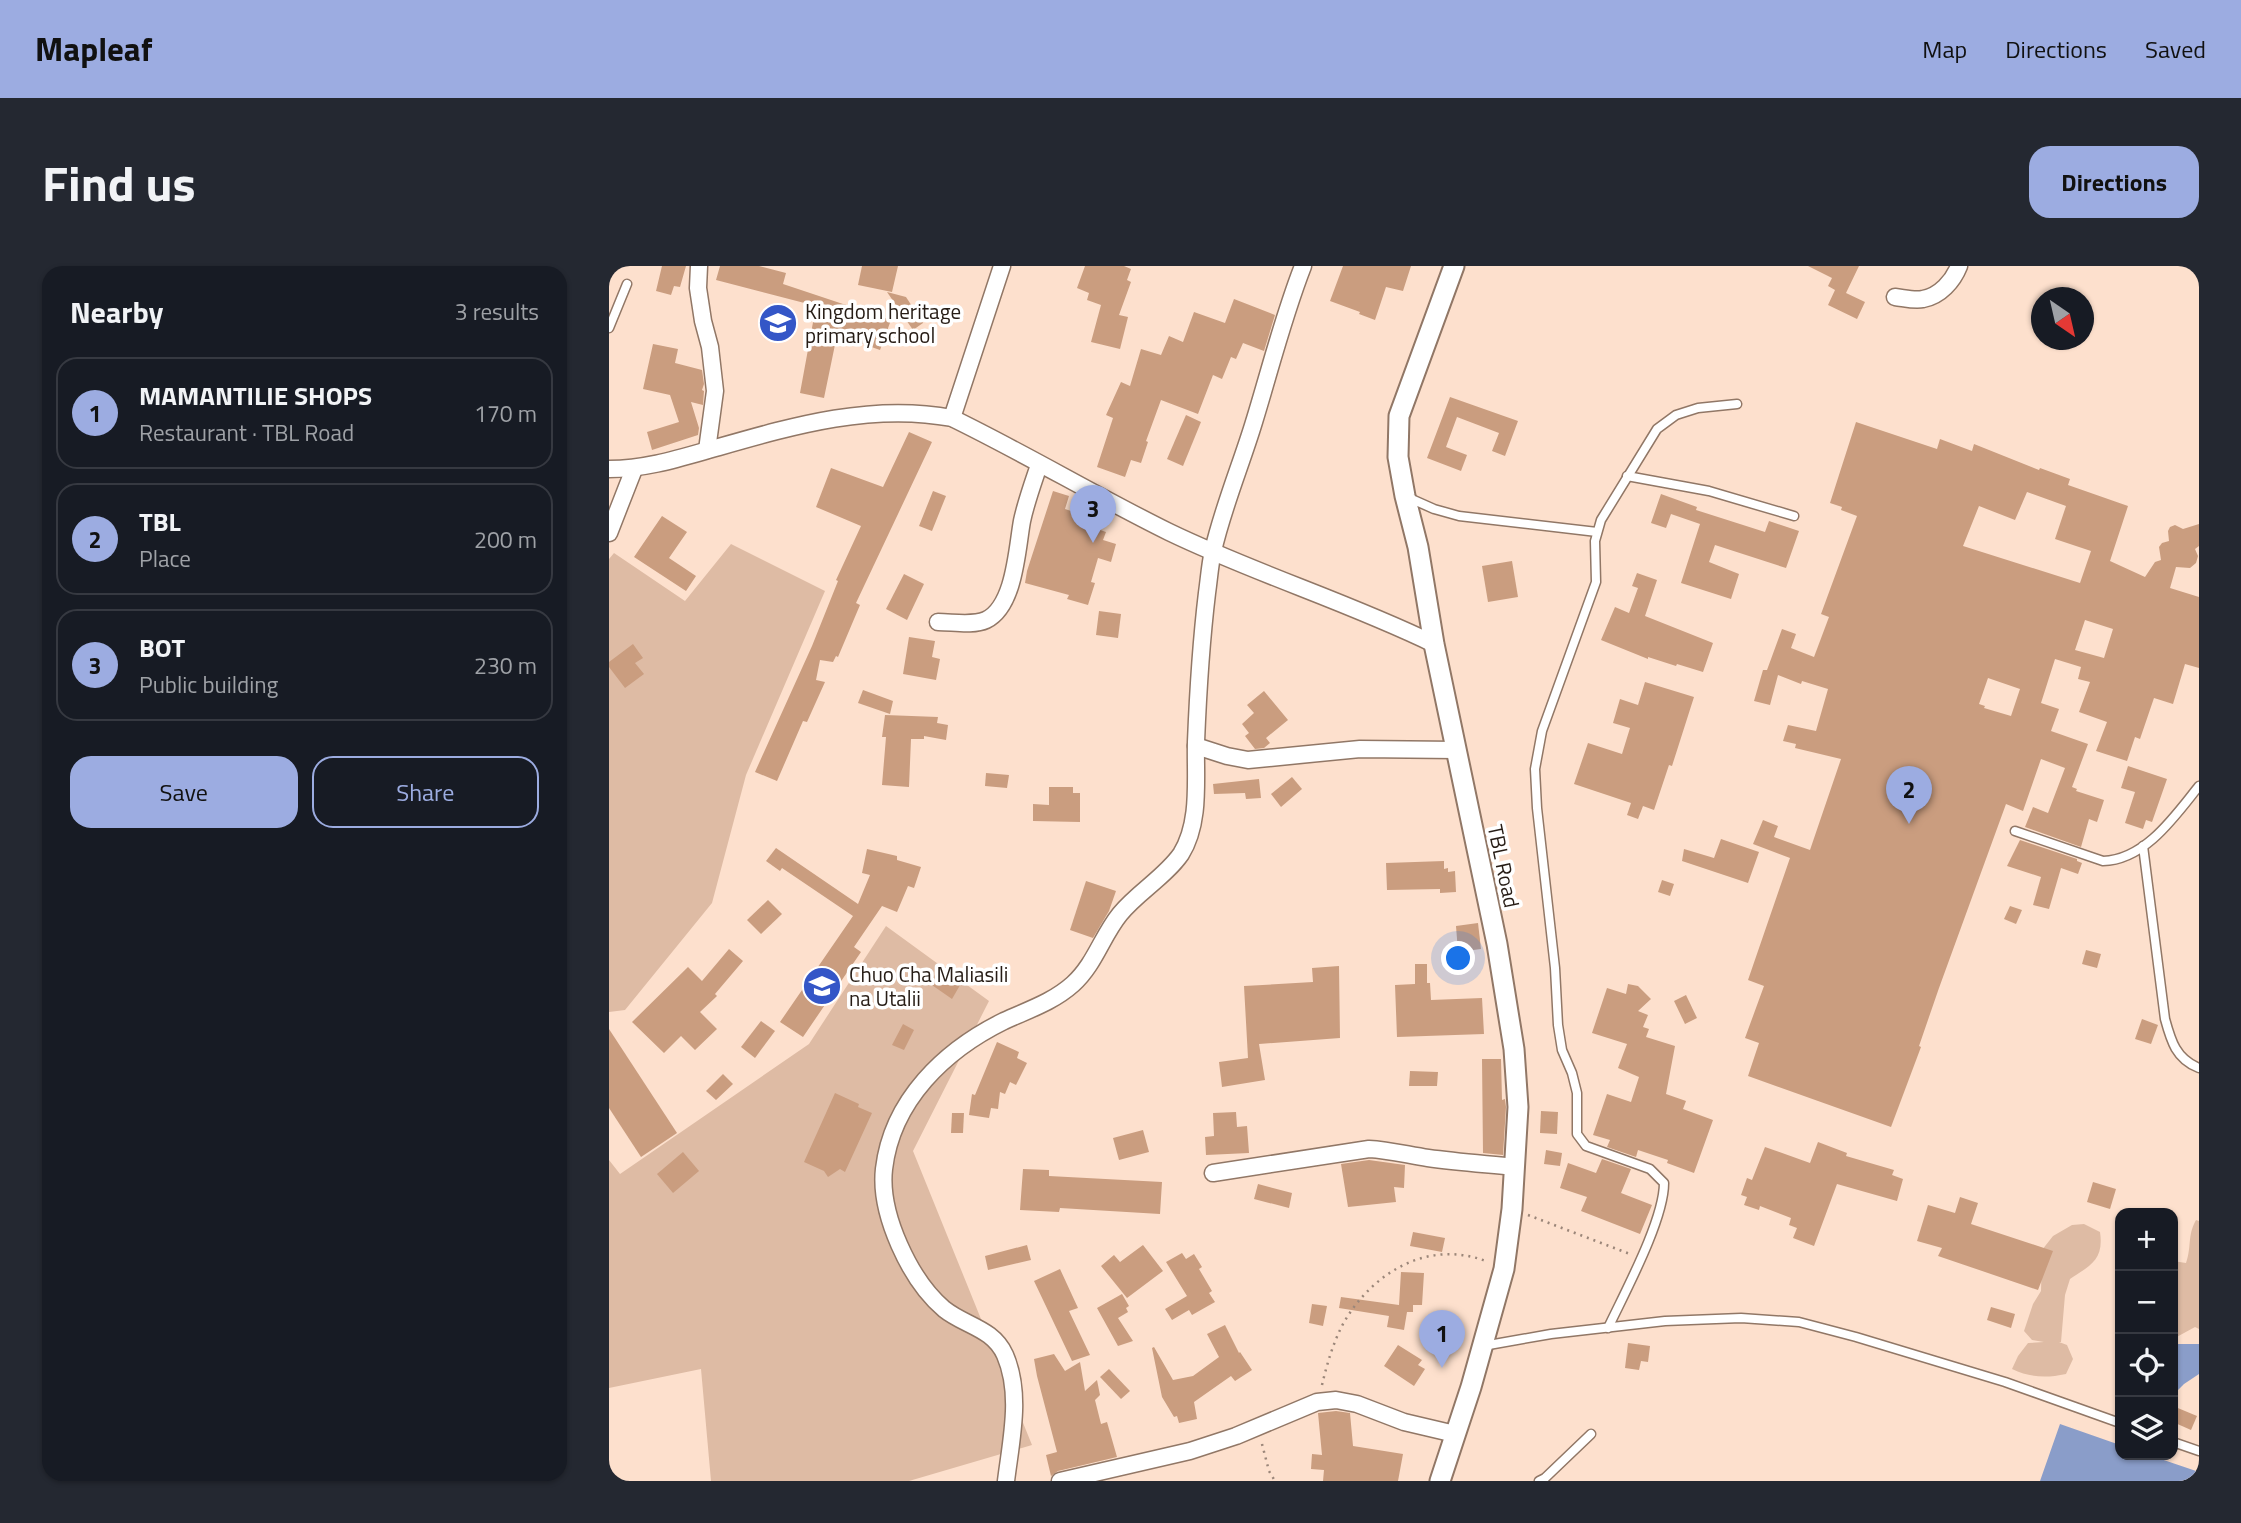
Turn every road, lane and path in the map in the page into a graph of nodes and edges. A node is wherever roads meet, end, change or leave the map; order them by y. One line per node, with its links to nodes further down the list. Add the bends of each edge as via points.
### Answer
1 (699, 266): 11 (street, via 702,321 715,391)
2 (1002, 266): 10 (street)
3 (1303, 266): 20 (street)
4 (1454, 266): 16 (street, TBL Road, via 1399,416 1398,457)
5 (1959, 266): 7 (street, via 1936,294 1921,300)
6 (627, 284): 8 (lane)
7 (1895, 297)
8 (609, 328)
9 (1737, 404): 15 (lane, via 1677,415 1657,429)
10 (952, 418): 11 (street, via 927,413 851,415); 12 (street)
11 (708, 450): 14 (street)
12 (1039, 465): 20 (street); 21 (street, via 1012,576 998,610 978,623)
13 (609, 468): 14 (street)
14 (634, 469): 19 (street)
15 (1627, 476): 17 (lane, via 1709,491); 18 (lane)
16 (1405, 496): 18 (lane, via 1459,516); 22 (street, TBL Road)
17 (1794, 516)
18 (1597, 532): 32 (lane, via 1596,582 1542,731 1535,769 1537,808 1558,1025 1577,1093 1577,1135 1586,1146 1650,1169 1664,1183)
19 (609, 533)
20 (1213, 552): 22 (street, via 1364,611); 23 (street, via 1201,643)
21 (939, 622)
22 (1434, 644): 24 (street, TBL Road)
23 (1196, 746): 24 (street, via 1248,760 1360,749); 43 (street, via 1195,802 1190,832 1180,854 1120,914 1073,984 970,1040 943,1060 916,1088 890,1144 884,1195 905,1258 943,1307 999,1343 1011,1373 1013,1427)
24 (1457, 750): 29 (street, TBL Road, via 1514,1049 1518,1107)
25 (2199, 786): 27 (lane)
26 (2015, 831): 27 (lane, via 2103,861 2116,861)
27 (2143, 846): 28 (lane, via 2165,1019 2177,1054)
28 (2199, 1068)
29 (1515, 1167): 30 (street, via 1369,1149); 31 (street, TBL Road)
30 (1213, 1174)
31 (1512, 1209): 32 (path); 33 (street, TBL Road)
32 (1640, 1258): 34 (lane)
33 (1504, 1269): 35 (street, TBL Road); 36 (path, via 1480,1259 1431,1254 1408,1261 1384,1278 1360,1299 1343,1324)
34 (1608, 1328): 35 (lane); 37 (lane, via 1741,1318 1799,1322 2005,1382)
35 (1483, 1346): 39 (street, TBL Road)
36 (1317, 1402): 38 (street); 39 (street, via 1357,1404)
37 (2115, 1421)
38 (1258, 1427): 44 (street, via 1190,1451); 45 (path)
39 (1455, 1434): 46 (street, TBL Road)
40 (1591, 1434): 47 (lane)
41 (2178, 1444): 42 (lane)
42 (2199, 1451)
43 (1006, 1481)
44 (1060, 1481)
45 (1275, 1481)
46 (1440, 1481)
47 (1539, 1481)

